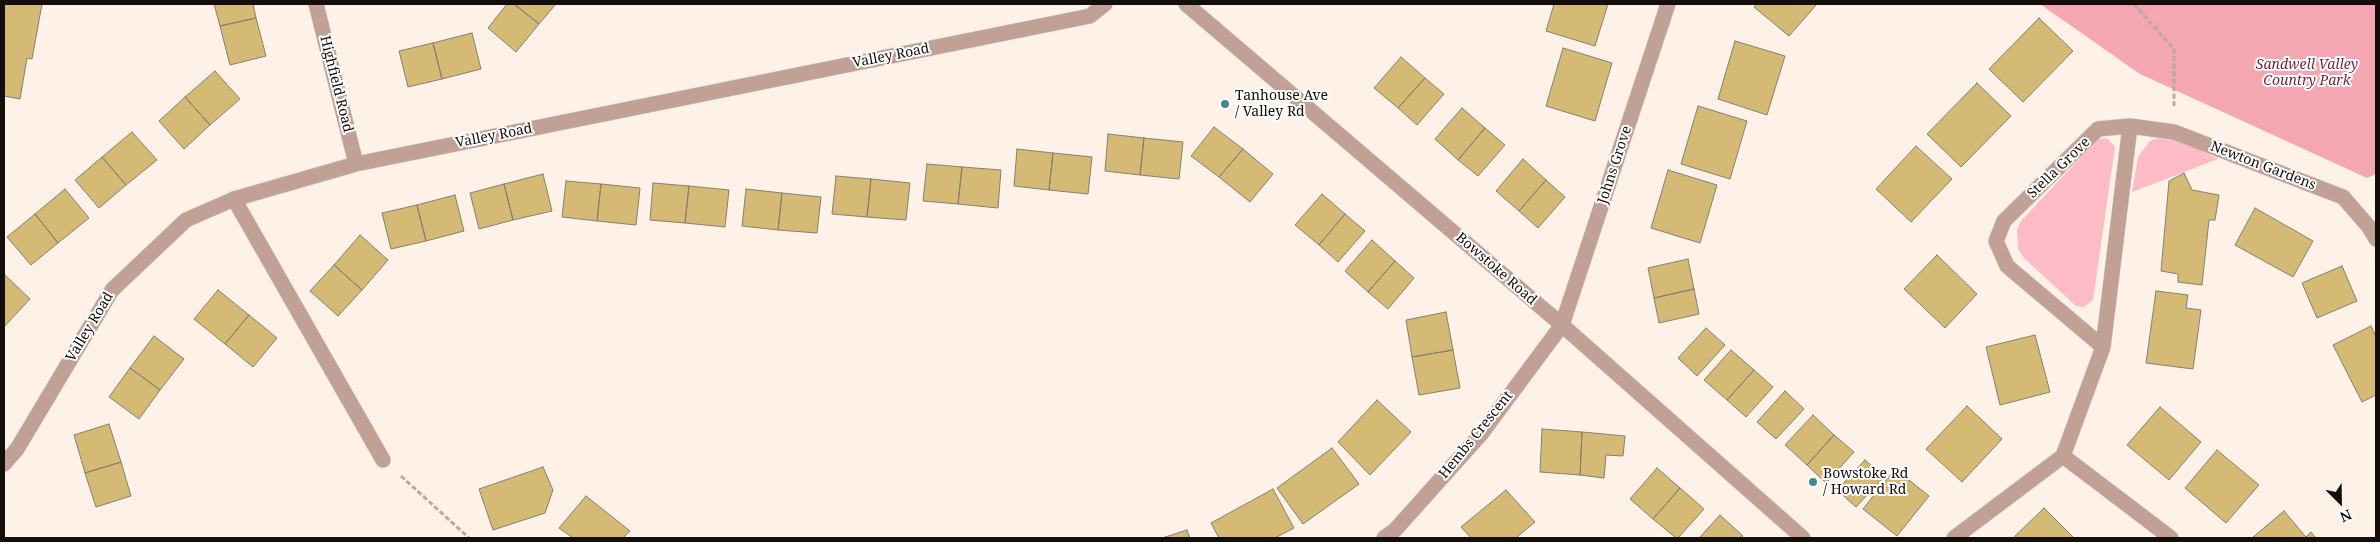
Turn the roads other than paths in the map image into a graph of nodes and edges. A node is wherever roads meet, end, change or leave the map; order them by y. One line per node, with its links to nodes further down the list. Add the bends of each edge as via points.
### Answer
1 (316, 4): 6 (street, Highfield Road)
2 (1105, 4): 6 (street, Valley Road, via 1090,16)
3 (1186, 4): 9 (street, Bowstoke Road)
4 (1668, 4): 9 (street, Johns Grove)
5 (2130, 126): 8 (street, Newton Gardens, via 2174,132 2343,197); 10 (street); 10 (street, Stella Grove, via 2098,129 2004,221 1996,241 2007,266)
6 (356, 164): 7 (street, Valley Road)
7 (234, 199): 12 (street); 13 (street, Valley Road, via 186,220 112,290)
8 (2376, 239)
9 (1562, 325): 14 (street, Hembs Crescent, via 1481,434 1395,530); 15 (street, Bowstoke Road)
10 (2103, 347): 11 (street)
11 (2063, 456): 16 (street); 17 (street)
12 (383, 460)
13 (4, 464)
14 (1384, 538)
15 (1802, 538)
16 (1954, 538)
17 (2171, 538)

